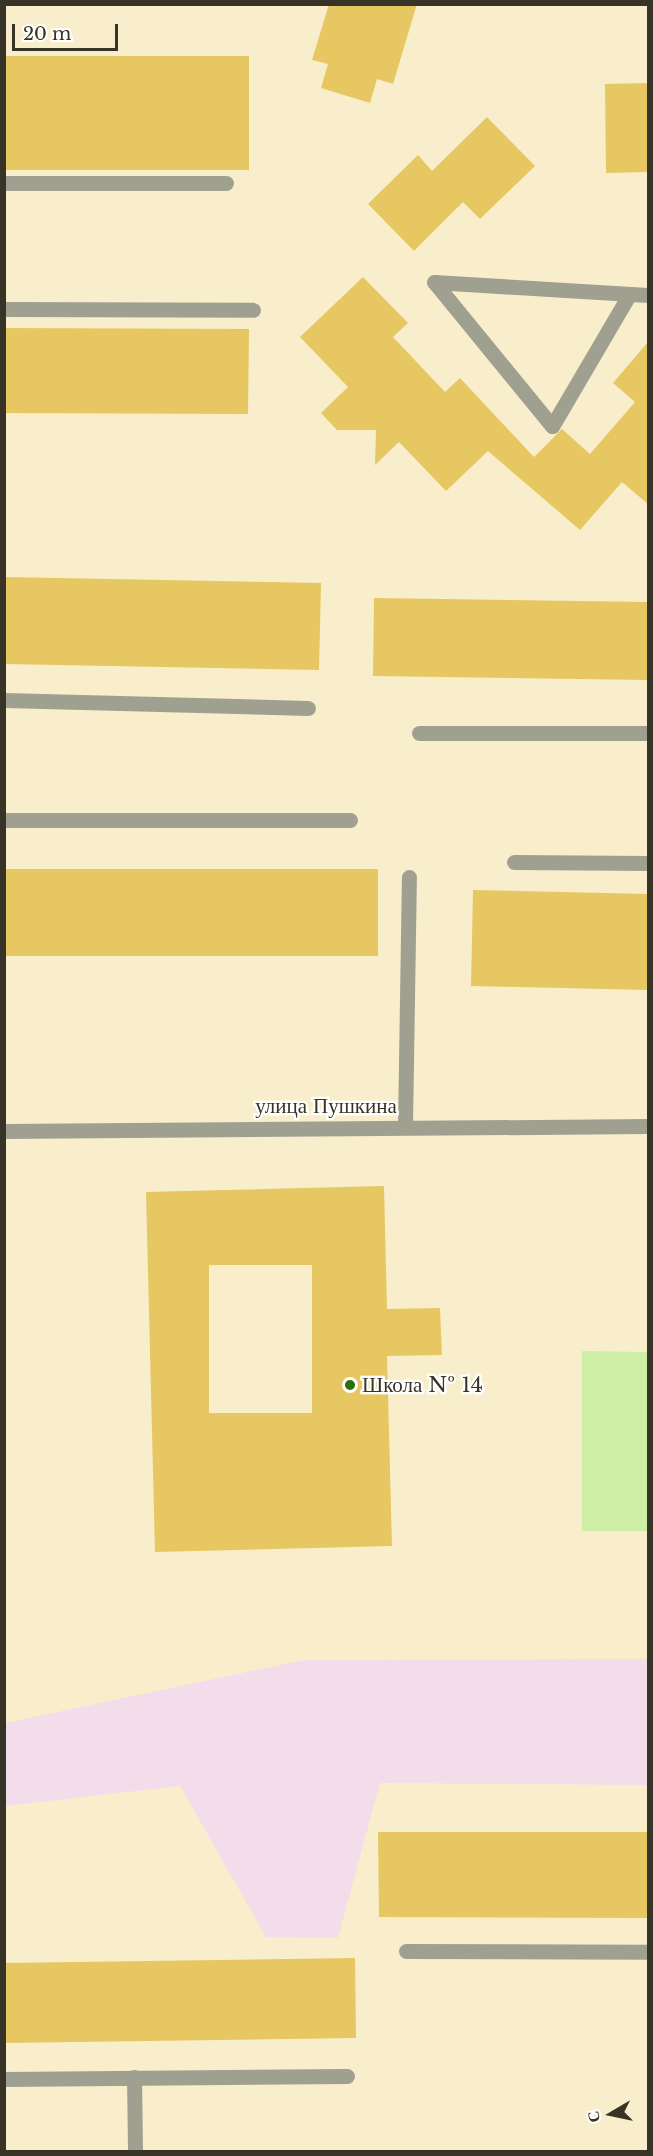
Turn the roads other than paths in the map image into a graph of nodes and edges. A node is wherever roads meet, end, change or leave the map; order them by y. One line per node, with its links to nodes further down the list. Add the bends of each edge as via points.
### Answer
1 (4, 183): 2 (street)
2 (226, 183)
3 (629, 295): 3 (street, via 606,294 434,282 552,426); 4 (street)
4 (648, 295)
5 (4, 309): 6 (street)
6 (253, 310)
7 (4, 700): 8 (street)
8 (308, 708)
9 (419, 733): 10 (street)
10 (648, 733)
11 (4, 820): 12 (street)
12 (350, 820)
13 (514, 862): 14 (street)
14 (648, 863)
15 (409, 877): 16 (street)
16 (405, 1126): 17 (street, улица Пушкина); 18 (street, улица Пушкина)
17 (648, 1126)
18 (4, 1131)
19 (405, 1951): 20 (street)
20 (648, 1952)
21 (347, 2076): 22 (street)
22 (134, 2077): 23 (street); 24 (street)
23 (4, 2079)
24 (135, 2151)

